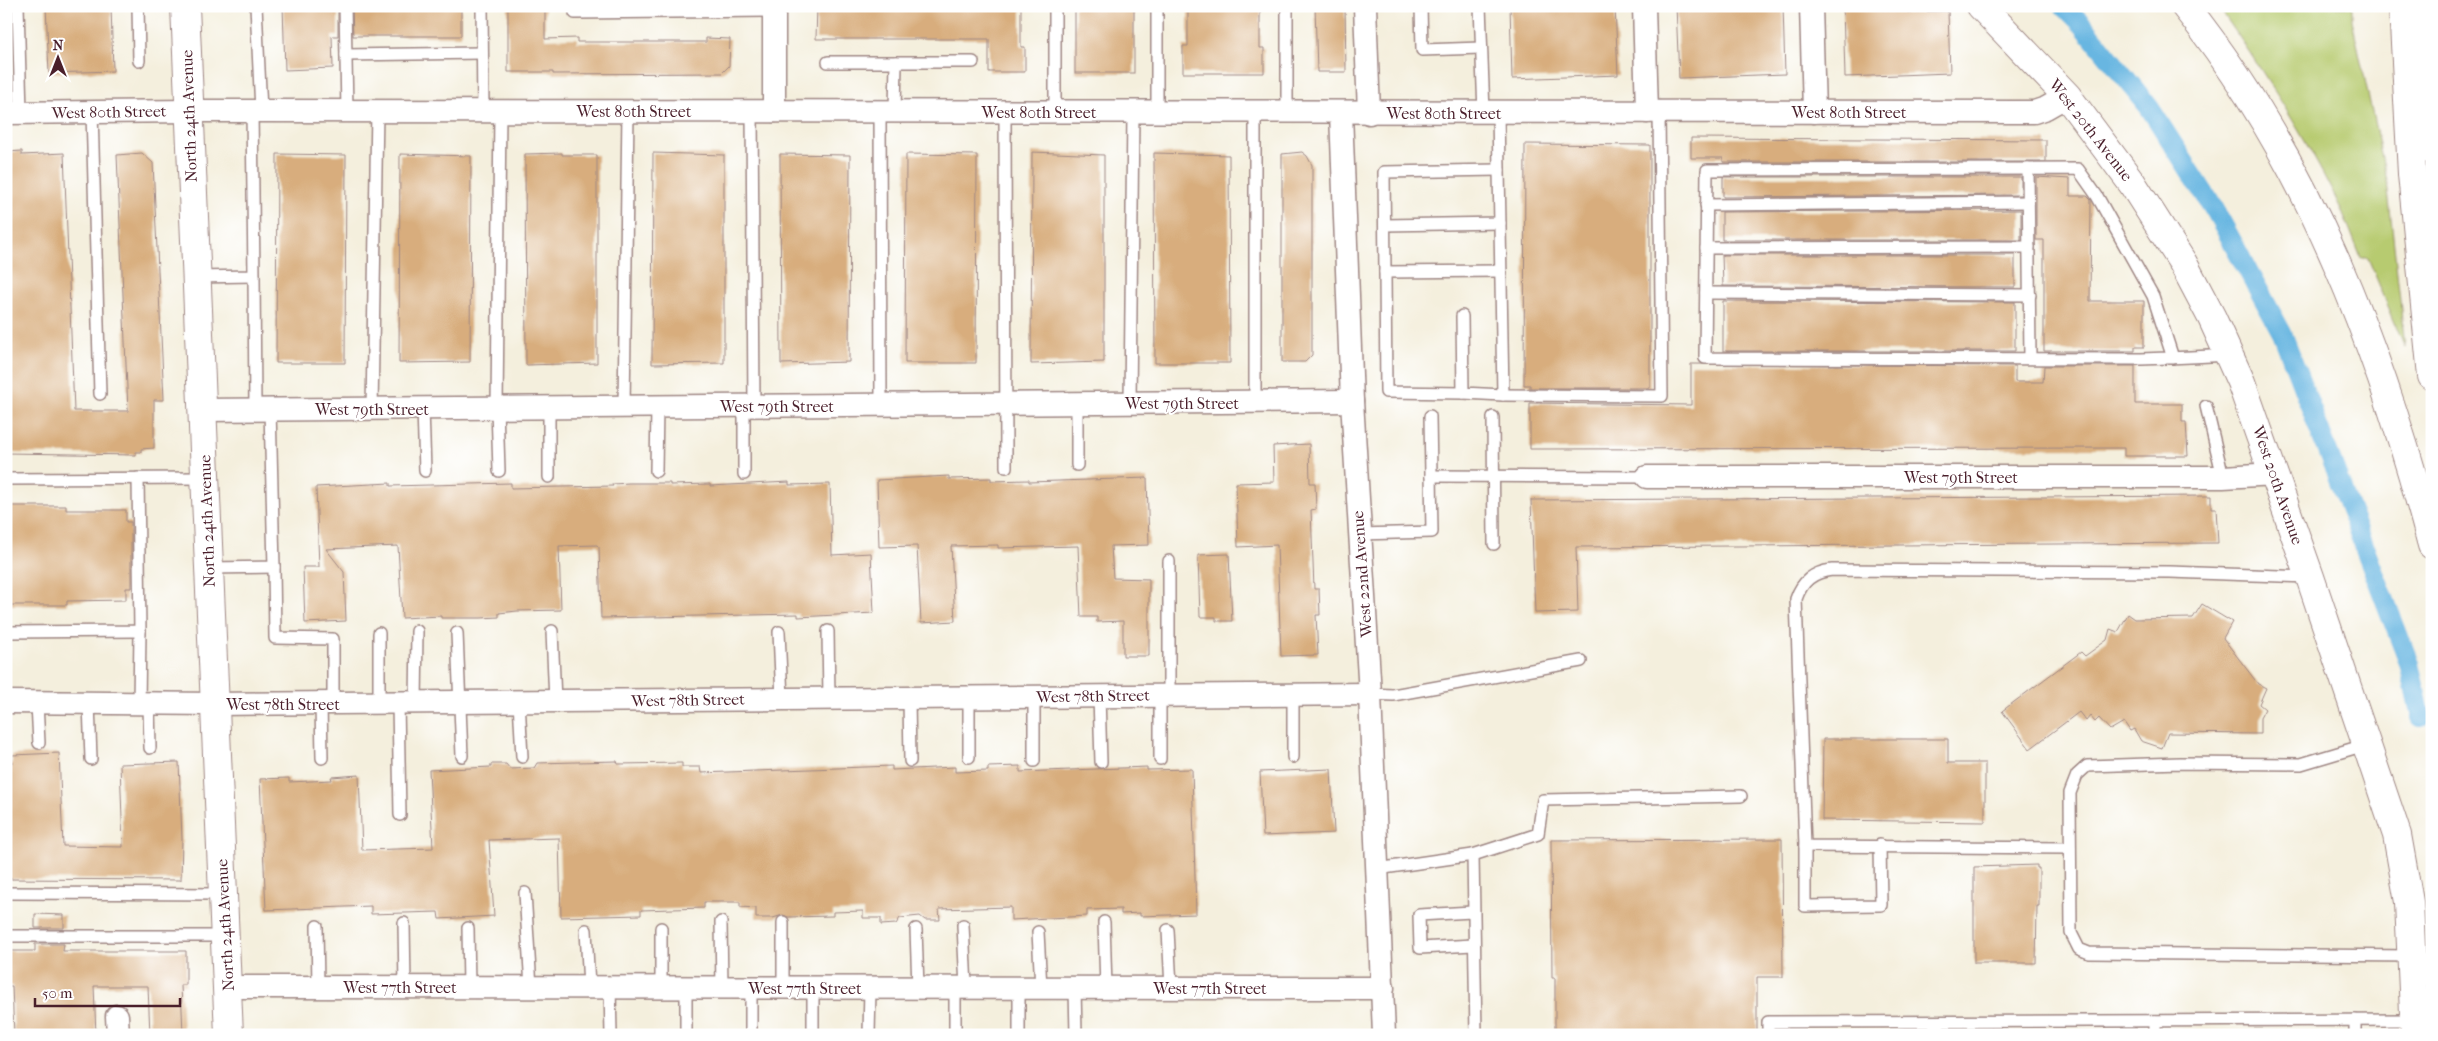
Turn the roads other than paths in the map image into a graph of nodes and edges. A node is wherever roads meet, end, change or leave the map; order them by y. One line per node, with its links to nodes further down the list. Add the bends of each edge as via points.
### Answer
1 (18, 6): 37 (lane)
2 (138, 6): 24 (lane)
3 (185, 6): 29 (main road, North 24th Avenue)
4 (256, 6): 30 (lane)
5 (345, 6): 23 (lane)
6 (482, 6): 22 (lane)
7 (1055, 6): 40 (lane)
8 (1157, 6): 42 (lane)
9 (1287, 6): 44 (lane)
10 (1365, 6): 48 (street)
11 (1421, 6): 21 (lane, via 1422,50)
12 (1480, 6): 21 (lane)
13 (1644, 6): 45 (street)
14 (1811, 6): 46 (street)
15 (1982, 6): 28 (main road, West 20th Avenue)
16 (2403, 6): 69 (main road, via 2412,174)
17 (2425, 6): 50 (main road)
18 (2186, 7): 108 (main road, via 2258,110 2321,226 2373,348)
19 (774, 8): 20 (lane); 35 (street)
20 (575, 14)
21 (1482, 48): 49 (lane)
22 (482, 53): 23 (lane); 33 (lane)
23 (346, 55): 31 (lane)
24 (139, 61)
25 (828, 62): 26 (lane)
26 (896, 62): 27 (lane); 36 (lane)
27 (973, 62)
28 (2068, 96): 46 (street, West 80th Street, via 2034,112); 66 (main road, West 20th Avenue, via 2164,232 2200,294)
29 (189, 111): 30 (street, West 80th Street); 38 (street, West 80th Street); 62 (main road, North 24th Avenue)
30 (257, 111): 31 (street, West 80th Street); 61 (lane)
31 (347, 111): 32 (street, West 80th Street)
32 (377, 111): 33 (street, West 80th Street); 87 (lane)
33 (492, 111): 34 (street, West 80th Street); 84 (lane)
34 (628, 111): 35 (street, West 80th Street); 81 (lane)
35 (763, 111): 36 (street, West 80th Street); 79 (lane)
36 (888, 111): 39 (street, West 80th Street); 78 (lane)
37 (14, 112): 38 (street, West 80th Street)
38 (92, 112): 71 (lane)
39 (1005, 112): 40 (street, West 80th Street); 76 (lane)
40 (1055, 112): 41 (street, West 80th Street)
41 (1133, 112): 42 (street, West 80th Street); 75 (lane)
42 (1157, 112): 43 (street, West 80th Street)
43 (1255, 112): 44 (street, West 80th Street); 74 (lane)
44 (1287, 112): 47 (street, West 80th Street)
45 (1653, 112): 46 (street, West 80th Street); 49 (street, West 80th Street); 72 (lane, via 1662,396)
46 (1814, 112)
47 (1341, 113): 48 (street, West 80th Street); 73 (street, West 22nd Avenue)
48 (1369, 113): 49 (street, West 80th Street)
49 (1491, 113): 52 (lane)
50 (2432, 150)
51 (2028, 169): 53 (lane); 54 (lane, via 1707,170); 68 (lane, via 2078,169 2097,196 2153,296)
52 (1499, 170): 55 (lane); 56 (lane, via 1384,172)
53 (2028, 202): 54 (lane); 57 (lane)
54 (1706, 205): 58 (lane)
55 (1500, 222): 56 (lane); 59 (lane)
56 (1385, 225): 60 (lane)
57 (2029, 247): 58 (lane); 64 (lane)
58 (1706, 248): 63 (lane)
59 (1501, 270): 60 (lane); 72 (lane)
60 (1385, 272): 70 (lane, via 1386,392)
61 (254, 276): 62 (lane); 86 (lane)
62 (196, 277): 88 (main road, North 24th Avenue)
63 (1706, 293): 64 (lane); 67 (lane, via 1705,358)
64 (2030, 295): 67 (lane)
65 (1462, 316): 70 (lane)
66 (2229, 355): 68 (lane); 97 (main road, West 20th Avenue)
67 (2030, 358): 68 (lane)
68 (2173, 358)
69 (2432, 376)
70 (1463, 393): 72 (lane)
71 (100, 394)
72 (1503, 395)
73 (1352, 401): 74 (street, West 79th Street); 106 (street, West 22nd Avenue)
74 (1255, 402): 75 (street, West 79th Street)
75 (1130, 403): 77 (street, West 79th Street)
76 (1005, 404): 77 (street, West 79th Street); 78 (street, West 79th Street); 92 (lane)
77 (1077, 404): 91 (lane)
78 (881, 405): 79 (street, West 79th Street)
79 (749, 406): 82 (street, West 79th Street); 96 (lane)
80 (2206, 406): 102 (lane)
81 (624, 407): 82 (street, West 79th Street); 85 (street, West 79th Street)
82 (657, 407): 95 (lane)
83 (423, 408): 84 (street, West 79th Street); 87 (street, West 79th Street); 93 (lane)
84 (497, 408): 85 (street, West 79th Street); 94 (lane)
85 (549, 408): 100 (lane)
86 (263, 409): 87 (street, West 79th Street); 88 (street, West 79th Street); 110 (lane)
87 (372, 409)
88 (202, 410): 104 (main road, North 24th Avenue)
89 (1430, 416): 98 (lane)
90 (1492, 417): 99 (lane)
91 (1077, 465)
92 (1006, 467)
93 (425, 471)
94 (499, 471)
95 (656, 471)
96 (744, 474)
97 (2275, 474): 102 (street, West 79th Street); 112 (main road, West 20th Avenue)
98 (1431, 476): 99 (lane); 106 (lane, via 1432,532)
99 (1493, 476): 101 (lane); 107 (lane)
100 (549, 477)
101 (1647, 477): 102 (street, West 79th Street)
102 (2223, 477)
103 (138, 478): 104 (lane); 105 (lane); 113 (lane)
104 (205, 478): 111 (main road, North 24th Avenue)
105 (6, 479)
106 (1360, 534): 123 (street, West 22nd Avenue)
107 (1494, 544)
108 (2432, 545)
109 (1169, 561): 125 (lane)
110 (274, 567): 111 (lane); 137 (lane, via 275,638 333,639)
111 (209, 568): 140 (main road, North 24th Avenue)
112 (2310, 577): 142 (main road, West 20th Avenue); 157 (lane, via 2170,572 1832,570 1813,575 1799,589 1796,599)
113 (140, 631): 117 (lane); 139 (lane)
114 (417, 631): 138 (lane)
115 (552, 631): 132 (lane)
116 (828, 631): 130 (lane)
117 (6, 632)
118 (780, 632): 129 (lane)
119 (378, 633): 138 (lane)
120 (457, 633): 134 (lane)
121 (1581, 661): 123 (lane, via 1393,696)
122 (1293, 694): 123 (street, West 78th Street); 125 (street, West 78th Street); 147 (lane)
123 (1370, 694): 160 (street, West 22nd Avenue)
124 (1099, 696): 125 (street, West 78th Street); 127 (street, West 78th Street); 153 (lane)
125 (1164, 696): 150 (lane)
126 (969, 697): 127 (street, West 78th Street); 128 (street, West 78th Street); 146 (lane)
127 (1034, 697): 152 (lane)
128 (909, 698): 130 (street, West 78th Street); 151 (lane)
129 (782, 699): 130 (street, West 78th Street); 132 (street, West 78th Street)
130 (829, 699)
131 (519, 701): 132 (street, West 78th Street); 134 (street, West 78th Street); 145 (lane)
132 (554, 701)
133 (6, 702): 135 (street, West 78th Street)
134 (460, 702): 138 (street, West 78th Street); 144 (lane)
135 (37, 703): 136 (street, West 78th Street); 141 (lane)
136 (89, 703): 139 (street, West 78th Street); 149 (lane)
137 (327, 703): 138 (street, West 78th Street); 140 (street, West 78th Street); 148 (lane)
138 (398, 703): 155 (lane)
139 (144, 704): 140 (street, West 78th Street); 143 (lane)
140 (215, 704): 163 (main road, North 24th Avenue)
141 (39, 743)
142 (2368, 744): 158 (lane, via 2302,764 2092,764 2083,769 2072,784); 180 (main road, West 20th Avenue, via 2403,861)
143 (150, 748)
144 (462, 756)
145 (522, 757)
146 (970, 757)
147 (1293, 757)
148 (322, 758)
149 (91, 759)
150 (1160, 759)
151 (910, 760)
152 (1034, 760)
153 (1101, 762)
154 (1741, 796): 159 (lane, via 1543,800 1538,834)
155 (400, 815)
156 (1880, 845): 157 (lane); 157 (lane, via 1881,905 1805,906); 158 (lane)
157 (1805, 846)
158 (2070, 848): 180 (lane, via 2070,926 2076,945 2084,951)
159 (1473, 855): 160 (lane); 164 (lane)
160 (1377, 869): 200 (street, West 22nd Avenue)
161 (525, 893): 185 (lane)
162 (6, 894): 163 (lane)
163 (223, 894): 178 (main road, North 24th Avenue)
164 (1472, 912): 179 (lane); 179 (lane, via 1418,915 1420,948)
165 (721, 922): 189 (lane)
166 (783, 922): 191 (lane)
167 (1104, 922): 198 (lane)
168 (404, 923): 183 (lane)
169 (963, 924): 195 (lane)
170 (317, 926): 182 (lane)
171 (468, 928): 184 (lane)
172 (661, 928): 187 (lane)
173 (916, 929): 194 (lane)
174 (586, 930): 186 (lane)
175 (1168, 930): 199 (lane)
176 (1038, 932): 196 (lane)
177 (6, 936): 178 (lane)
178 (225, 936): 181 (main road, North 24th Avenue)
179 (1473, 945): 214 (lane)
180 (2412, 956): 203 (main road, West 20th Avenue)
181 (227, 987): 182 (street, West 77th Street); 205 (main road, North 24th Avenue)
182 (318, 987): 183 (street, West 77th Street)
183 (405, 987): 184 (street, West 77th Street)
184 (469, 987): 185 (street, West 77th Street)
185 (531, 987): 186 (street, West 77th Street)
186 (599, 987): 187 (street, West 77th Street); 206 (lane)
187 (661, 987): 188 (street, West 77th Street)
188 (686, 988): 189 (street, West 77th Street); 207 (lane)
189 (722, 988): 190 (street, West 77th Street)
190 (751, 988): 191 (street, West 77th Street); 208 (lane)
191 (783, 988): 192 (street, West 77th Street)
192 (813, 988): 193 (street, West 77th Street); 209 (lane)
193 (870, 988): 194 (street, West 77th Street); 210 (lane)
194 (918, 988): 195 (street, West 77th Street)
195 (960, 988): 196 (street, West 77th Street); 204 (lane)
196 (1030, 988): 197 (street, West 77th Street); 211 (lane)
197 (1075, 988): 198 (street, West 77th Street); 212 (lane)
198 (1106, 988): 199 (street, West 77th Street)
199 (1171, 988): 200 (street, West 77th Street)
200 (1383, 988): 213 (street, West 22nd Avenue)
201 (2155, 1020): 202 (lane); 215 (lane, via 1768,1022); 216 (lane)
202 (2355, 1020): 203 (lane); 217 (lane)
203 (2415, 1027)
204 (955, 1033)
205 (229, 1035)
206 (611, 1035)
207 (686, 1035)
208 (751, 1035)
209 (812, 1035)
210 (869, 1035)
211 (1019, 1035)
212 (1076, 1035)
213 (1384, 1035)
214 (1476, 1035)
215 (1768, 1035)
216 (2155, 1035)
217 (2355, 1035)

